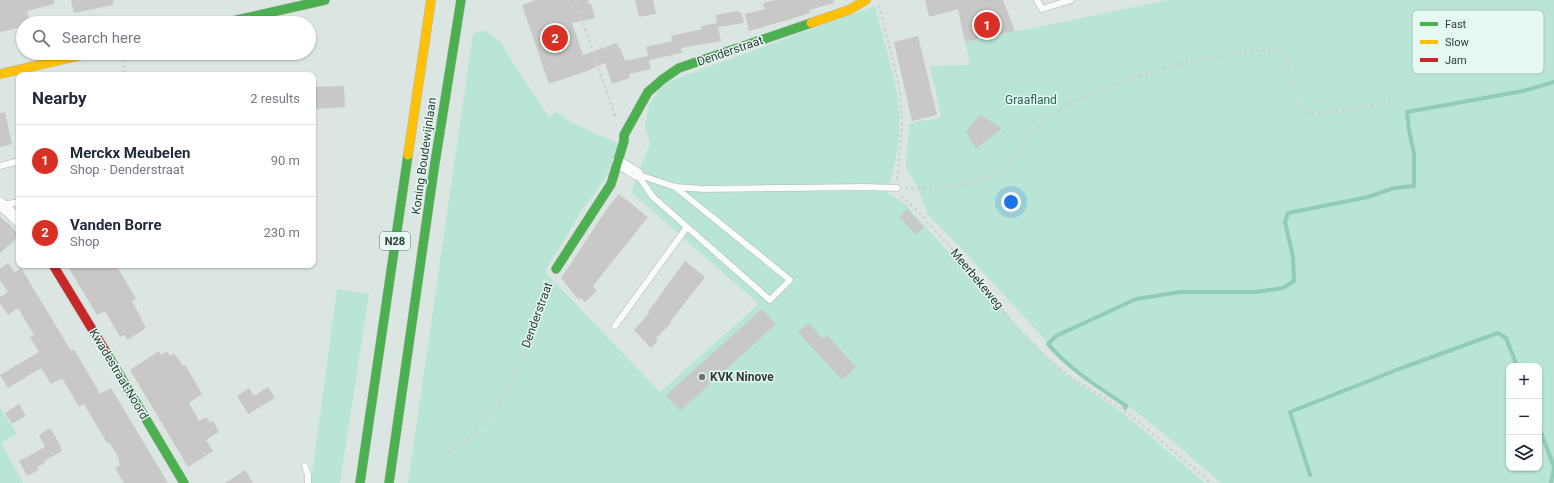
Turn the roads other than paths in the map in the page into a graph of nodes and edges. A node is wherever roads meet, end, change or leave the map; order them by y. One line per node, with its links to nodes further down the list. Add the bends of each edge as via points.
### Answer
1 (325, 0): 7 (main road)
2 (431, 0): 26 (main road, Koning Boudewijnlaan / N28)
3 (461, 0): 27 (main road, Koning Boudewijnlaan / N28, via 434,169)
4 (866, 0): 11 (main road, Denderstraat, via 848,10 679,68 648,92 624,135)
5 (1037, 0): 6 (lane, via 1042,9)
6 (1071, 0)
7 (255, 16)
8 (61, 60): 9 (main road)
9 (0, 74)
10 (16, 162): 12 (lane)
11 (618, 162): 13 (street); 21 (main road, Denderstraat, via 611,184)
12 (0, 166)
13 (637, 174): 14 (lane); 19 (lane, via 653,197)
14 (675, 187): 15 (lane); 19 (lane, via 790,280 770,300)
15 (897, 188)
16 (16, 202): 17 (lane)
17 (2, 204): 18 (street)
18 (16, 217)
19 (687, 227): 22 (lane)
20 (55, 268): 24 (main road, Kwadestraat-Noord)
21 (556, 269)
22 (615, 326)
23 (305, 466): 25 (lane)
24 (184, 483)
25 (308, 483)
26 (360, 483)
27 (390, 483)

